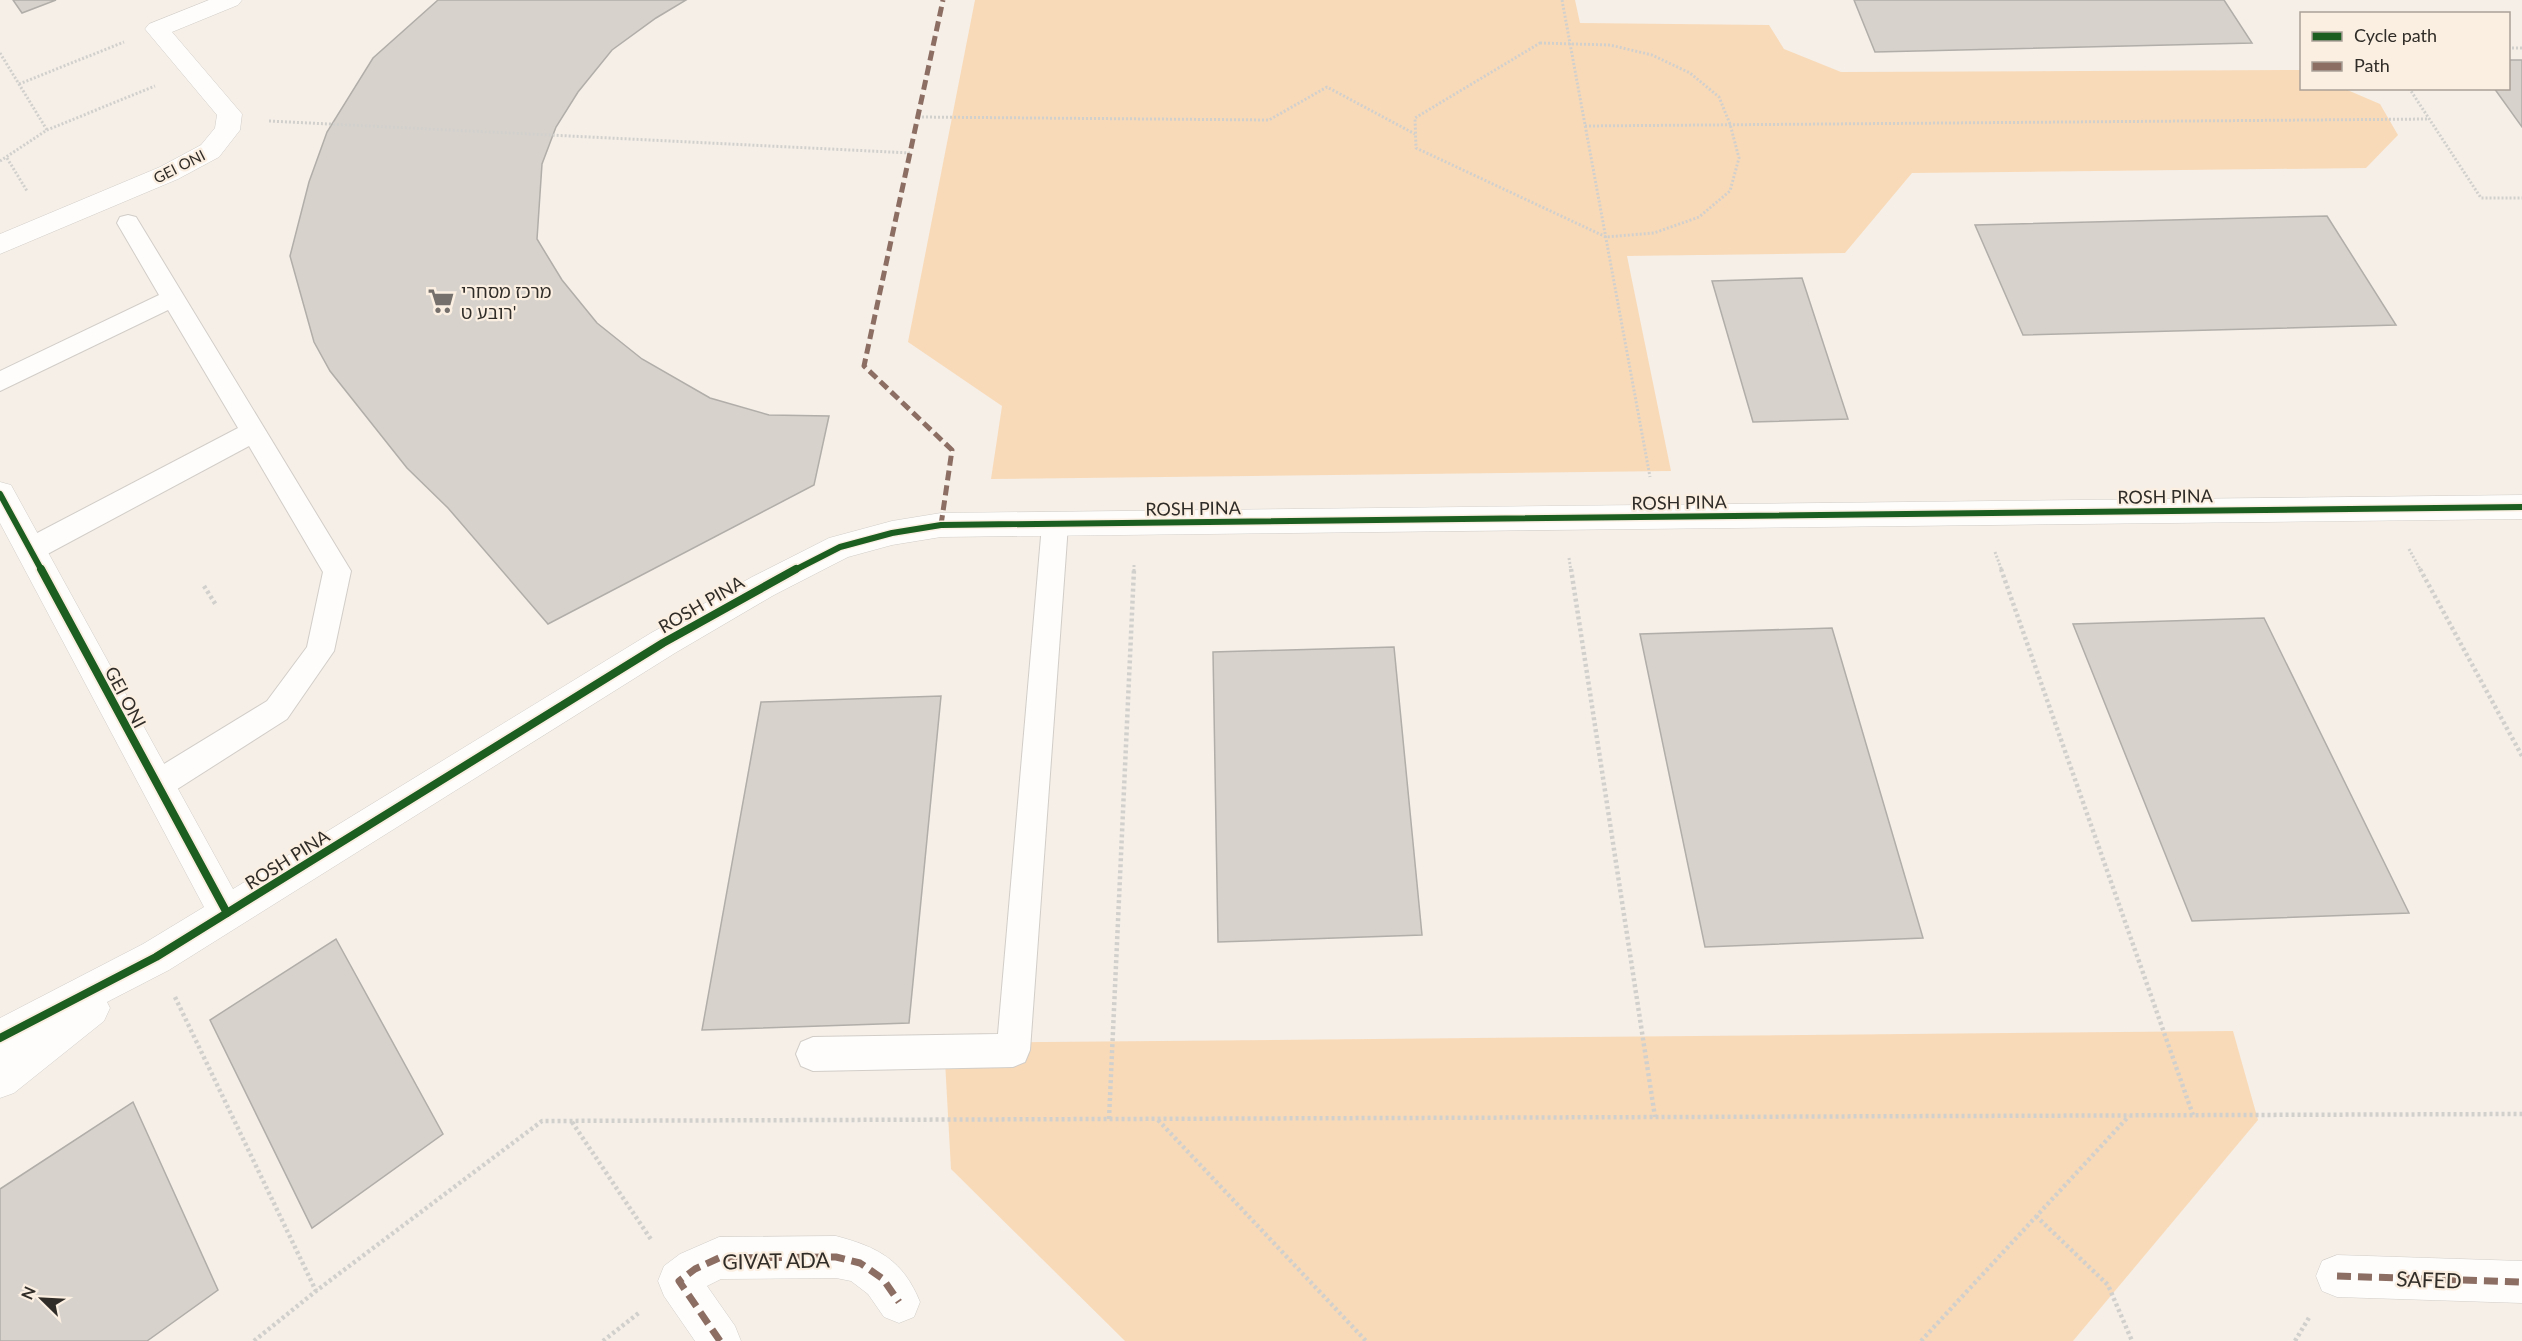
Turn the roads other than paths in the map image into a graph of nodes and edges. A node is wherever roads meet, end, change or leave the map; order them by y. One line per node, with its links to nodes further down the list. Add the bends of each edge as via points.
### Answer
1 (230, 0): 3 (street, GEI ONI, via 157,29 230,114 227,130 210,151 169,173)
2 (128, 223): 4 (lane)
3 (0, 245)
4 (173, 298): 5 (lane); 6 (lane)
5 (0, 382)
6 (254, 432): 10 (lane); 11 (lane, via 337,571 320,651 277,710)
7 (0, 494): 10 (street, GEI ONI)
8 (2522, 507): 9 (street, ROSH PINA)
9 (1055, 525): 12 (street, ROSH PINA, via 941,525 840,547 663,643); 15 (lane, via 1013,1050)
10 (30, 550): 11 (street, GEI ONI)
11 (157, 785): 12 (street, GEI ONI)
12 (227, 914): 13 (street, ROSH PINA)
13 (156, 957): 14 (street, ROSH PINA); 16 (street, ROSH PINA)
14 (0, 1038)
15 (813, 1054)
16 (0, 1079)
17 (2337, 1276): 18 (street, SAFED)
18 (2522, 1282)
19 (899, 1302): 20 (street, GIVAT ADA, via 883,1279 860,1263 836,1257 719,1258 679,1281)
20 (720, 1341)

